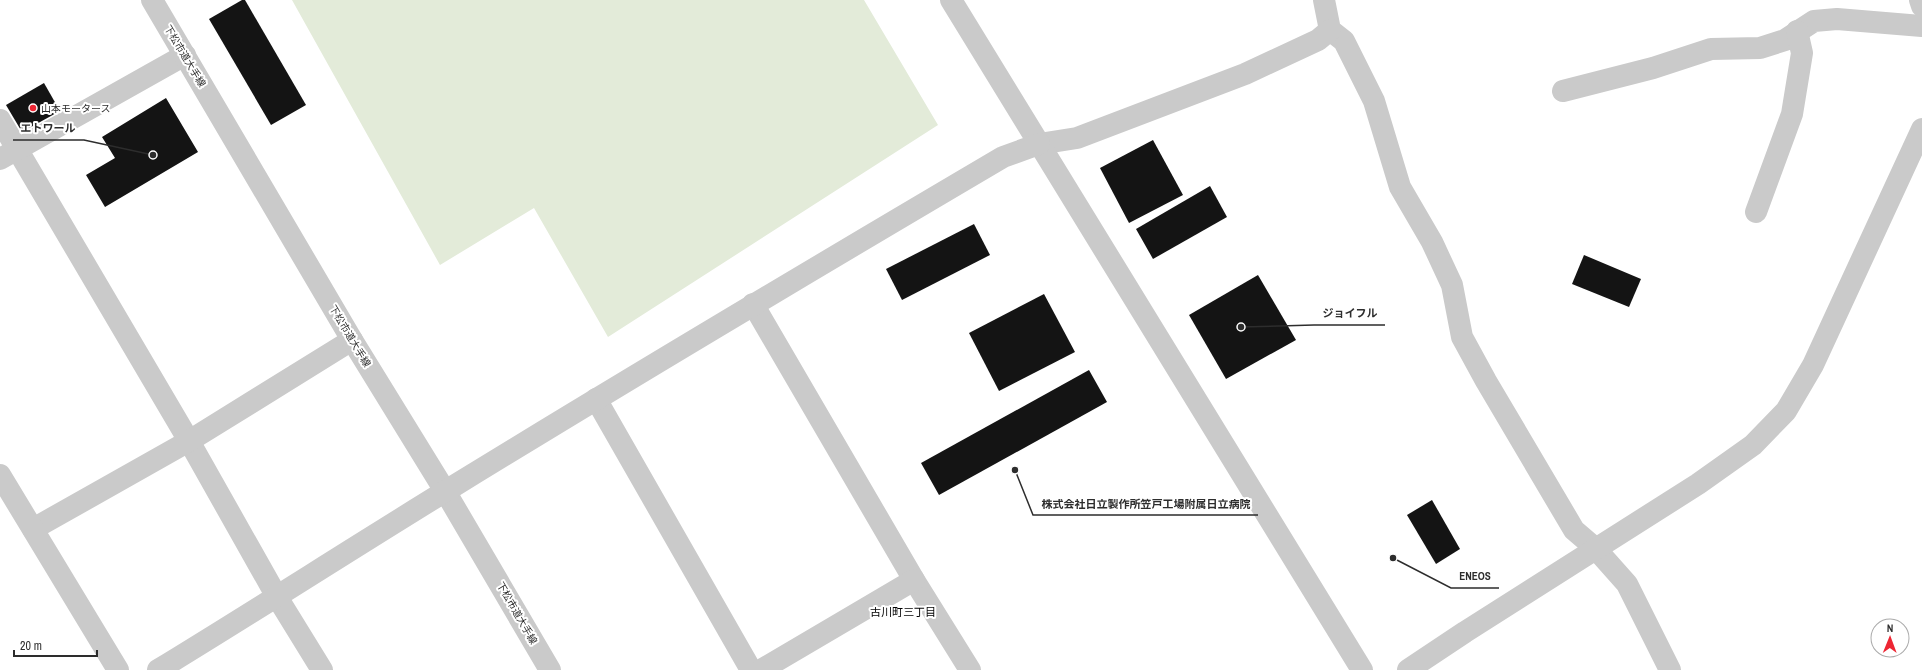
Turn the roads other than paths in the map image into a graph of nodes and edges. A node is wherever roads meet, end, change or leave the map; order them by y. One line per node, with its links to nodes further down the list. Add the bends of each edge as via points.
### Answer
1 (152, 0): 9 (street, 下松市道大手線)
2 (951, 0): 13 (street)
3 (1324, 0): 7 (street)
4 (1920, 0): 5 (street)
5 (1922, 6)
6 (1922, 26): 8 (street, via 1837,19 1814,21)
7 (1330, 30): 13 (street, via 1318,40 1245,74 1077,138); 23 (street, via 1344,41 1374,101 1400,187 1432,242 1452,285 1462,337 1574,530)
8 (1798, 31): 10 (street, via 1785,40 1760,48 1711,49 1653,68); 15 (street, via 1802,54 1792,114)
9 (185, 55): 14 (street); 17 (street, 下松市道大手線)
10 (1563, 91)
11 (0, 120): 14 (street)
12 (1922, 129): 23 (street, via 1813,365 1786,411 1747,449 1698,484)
13 (1039, 144): 16 (street, via 1003,157); 33 (street)
14 (9, 154): 19 (street)
15 (1756, 212)
16 (753, 304): 18 (street); 24 (street)
17 (352, 340): 19 (street); 21 (street, 下松市道大手線)
18 (596, 399): 21 (street); 30 (street)
19 (189, 441): 22 (street); 25 (street)
20 (0, 475): 22 (street)
21 (446, 491): 25 (street); 29 (street, 下松市道大手線)
22 (33, 529): 26 (street)
23 (1595, 548): 34 (street); 35 (street, via 1627,584)
24 (914, 580): 31 (street); 32 (street)
25 (277, 597): 27 (street); 28 (street)
26 (118, 670)
27 (158, 670)
28 (322, 670)
29 (550, 670)
30 (751, 670)
31 (761, 670)
32 (970, 670)
33 (1362, 670)
34 (1408, 670)
35 (1670, 670)

